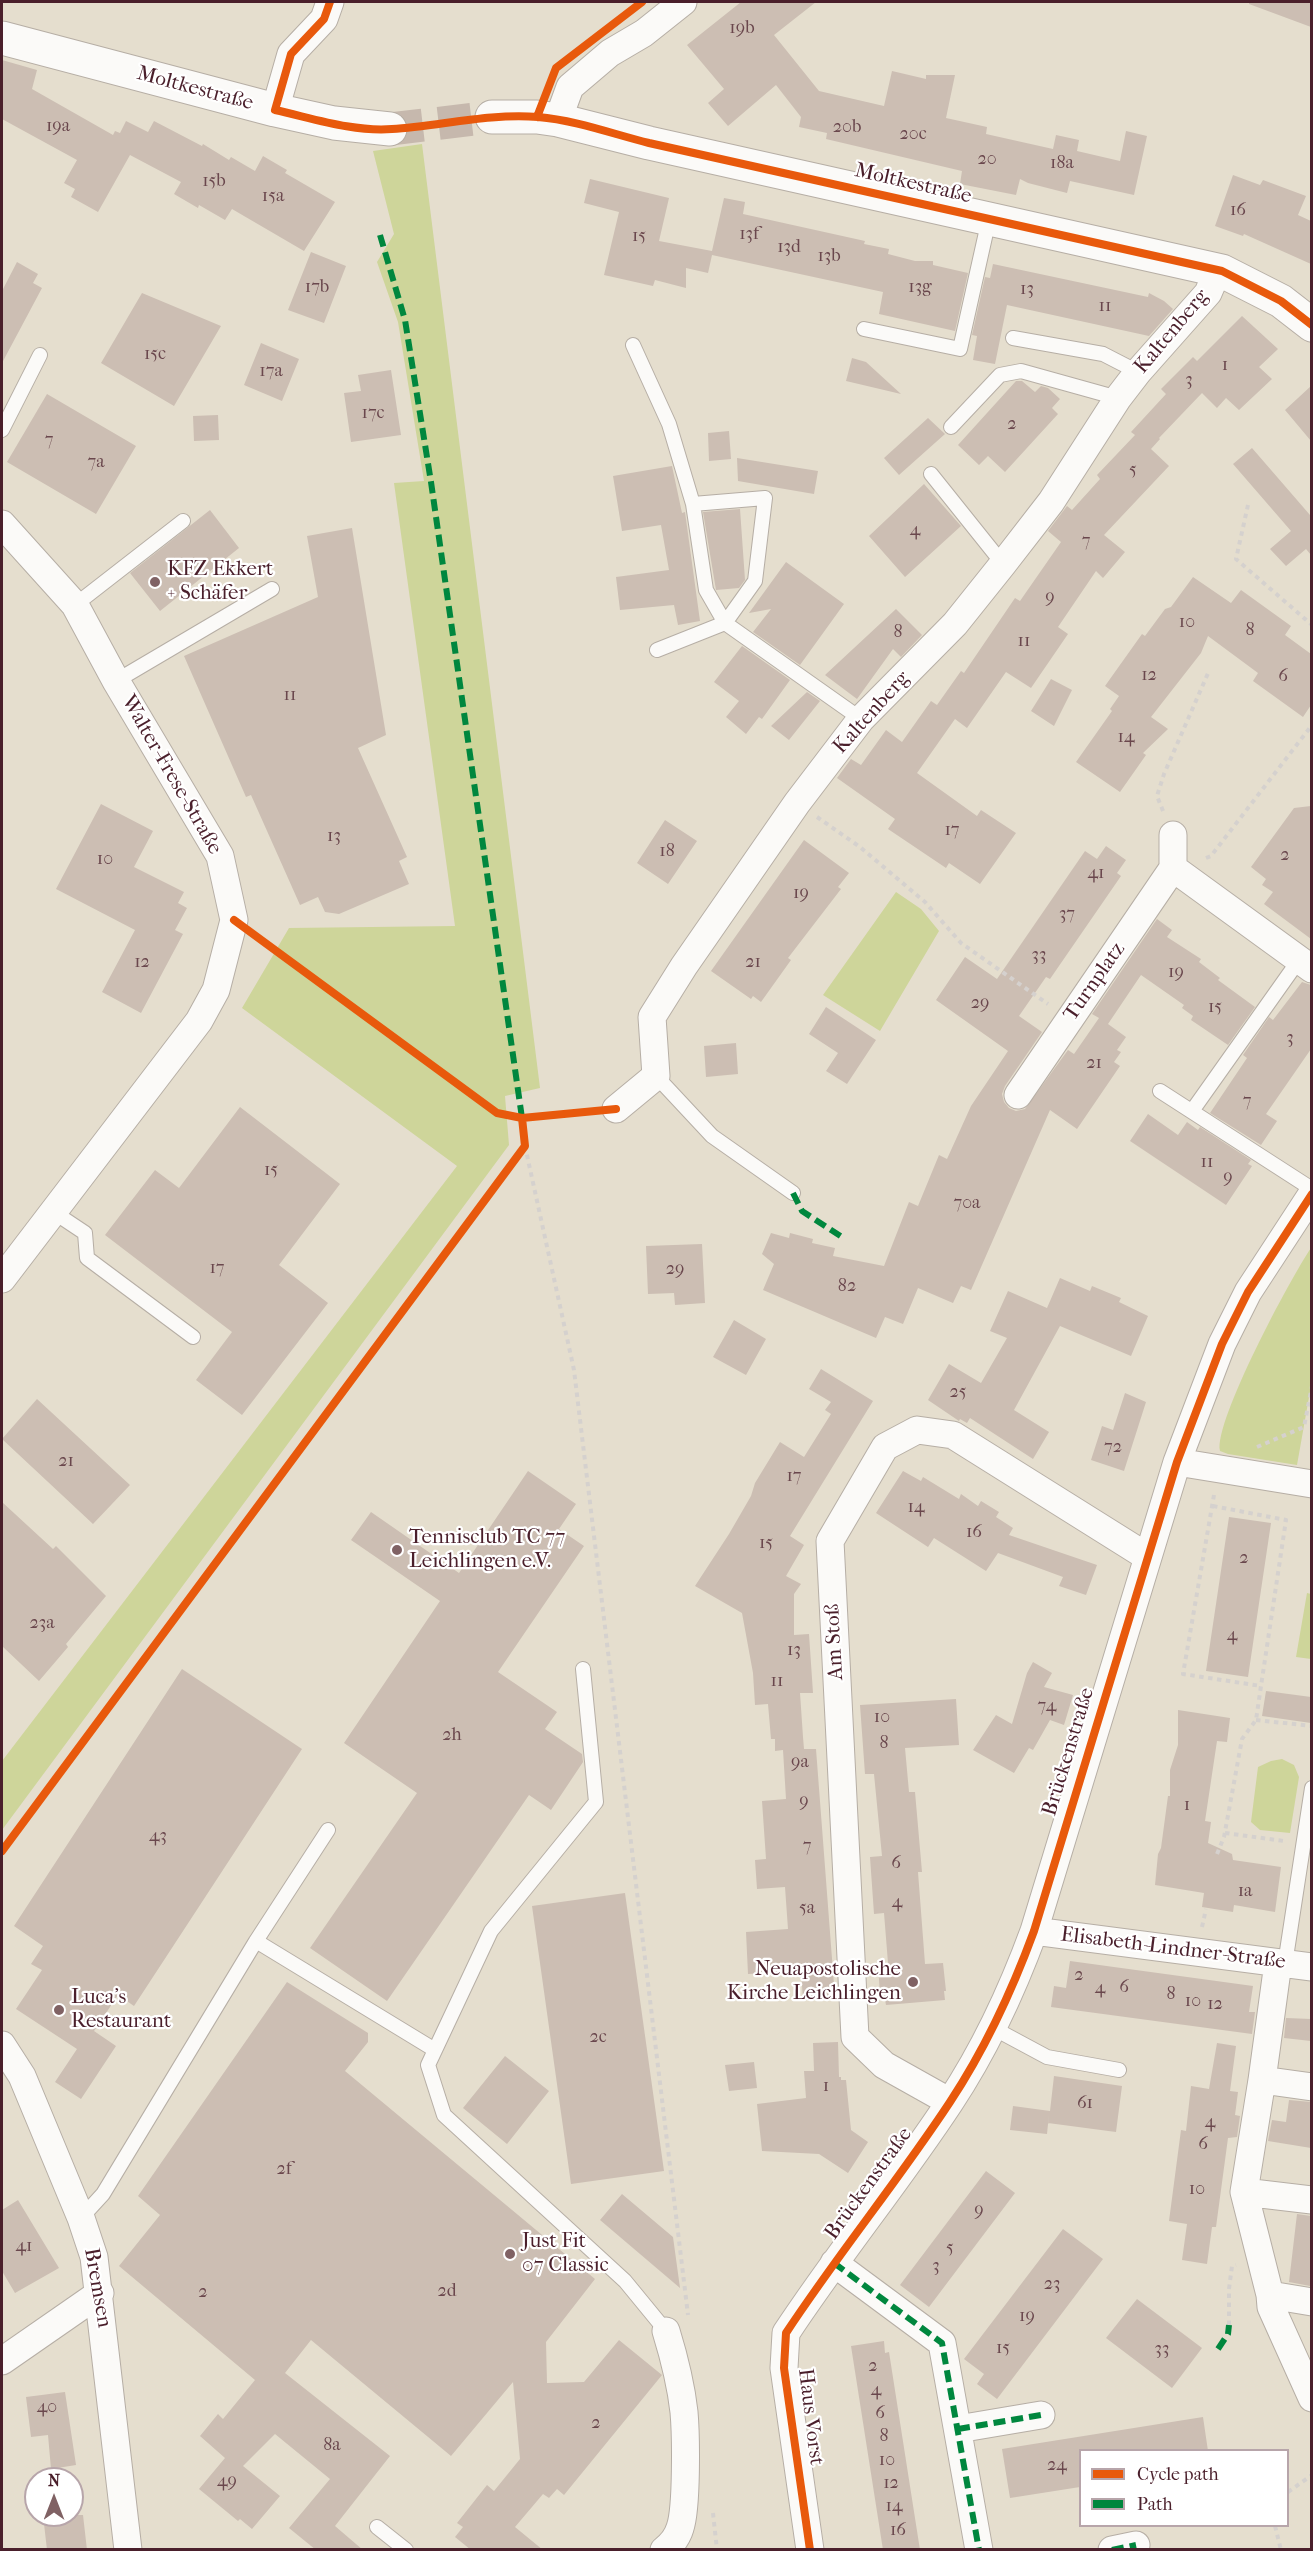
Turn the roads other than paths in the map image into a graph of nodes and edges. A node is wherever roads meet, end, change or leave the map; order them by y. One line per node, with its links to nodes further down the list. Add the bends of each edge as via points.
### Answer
1 (330, 2): 4 (street, via 324,19 291,54)
2 (683, 2): 6 (street, via 644,33 610,53 570,87)
3 (2, 38): 4 (street, Moltkestraße)
4 (275, 110): 7 (street, Moltkestraße, via 351,126)
5 (492, 117): 6 (street, Moltkestraße)
6 (558, 120): 8 (street, Moltkestraße)
7 (390, 129)
8 (989, 219): 9 (street, Moltkestraße); 11 (lane, via 960,349)
9 (1218, 270): 10 (street, Moltkestraße, via 1281,301); 15 (street, Kaltenberg, via 1208,293)
10 (1311, 325)
11 (864, 329)
12 (1013, 338): 15 (lane, via 1103,354)
13 (633, 345): 20 (lane, via 669,424)
14 (40, 355): 18 (lane)
15 (1138, 372): 16 (street, Kaltenberg)
16 (1118, 398): 17 (lane, via 1021,371 1000,375); 23 (street, Kaltenberg, via 1051,502)
17 (951, 428)
18 (2, 430)
19 (931, 474): 23 (lane)
20 (693, 504): 26 (lane, via 706,590); 26 (lane, via 765,498 755,581)
21 (183, 521): 25 (lane)
22 (2, 524): 25 (street, Walter-Frese-Straße)
23 (1003, 564): 29 (street, Kaltenberg, via 955,624)
24 (272, 589): 28 (lane)
25 (75, 605): 28 (street, Walter-Frese-Straße)
26 (725, 623): 27 (lane); 29 (lane)
27 (657, 650)
28 (116, 681): 41 (street, Walter-Frese-Straße, via 220,856 234,920 216,990 199,1021)
29 (861, 719): 33 (street, Kaltenberg, via 798,803 652,1017)
30 (1173, 835): 31 (street)
31 (1173, 868): 32 (street); 35 (street, Turnplatz)
32 (1305, 964): 37 (lane)
33 (656, 1076): 36 (street); 39 (lane, via 712,1136)
34 (1160, 1091): 37 (lane)
35 (1018, 1095)
36 (616, 1109)
37 (1192, 1111): 38 (lane)
38 (1311, 1189)
39 (793, 1193)
40 (1311, 1194): 44 (street, Brückenstraße, via 1248,1292 1222,1344)
41 (52, 1211): 42 (street, Walter-Frese-Straße); 43 (lane, via 85,1233 87,1258)
42 (2, 1279)
43 (193, 1337)
44 (1177, 1462): 45 (street); 46 (street, Brückenstraße)
45 (1311, 1484)
46 (1146, 1556): 50 (street, Brückenstraße); 60 (street, Am Stoß, via 952,1435 917,1430 885,1447 830,1541 855,2037 884,2065)
47 (583, 1668): 56 (lane, via 596,1802 491,1931)
48 (1311, 1788): 52 (lane)
49 (328, 1830): 51 (lane)
50 (1034, 1931): 52 (street, Elisabeth-Lindner-Straße); 54 (street, Brückenstraße)
51 (255, 1941): 56 (lane); 63 (lane, via 103,2194)
52 (1282, 1963): 53 (street, Elisabeth-Lindner-Straße); 58 (street)
53 (1311, 1967)
54 (993, 2028): 57 (lane, via 1047,2058); 60 (street, Brückenstraße)
55 (2, 2045): 63 (street, Bremsen, via 22,2076)
56 (435, 2050): 69 (lane, via 428,2065 444,2115)
57 (1119, 2070)
58 (1262, 2080): 59 (street); 61 (street)
59 (1311, 2087)
60 (950, 2102): 64 (street, Brückenstraße)
61 (1244, 2192): 62 (street); 67 (street)
62 (1311, 2200)
63 (81, 2218): 65 (street, Bremsen, via 94,2257)
64 (834, 2263): 66 (street, Brückenstraße); 73 (street, via 942,2343)
65 (100, 2293): 70 (street); 75 (street, Bremsen)
66 (811, 2295): 78 (street, Haus Vorst, via 786,2333 784,2368)
67 (1270, 2295): 68 (street); 71 (street, via 1271,2307)
68 (1311, 2302)
69 (678, 2327): 77 (street, via 674,2355 684,2413 683,2500 680,2527 673,2543)
70 (2, 2361)
71 (1311, 2398)
72 (1041, 2415): 73 (street)
73 (958, 2429): 79 (street)
74 (377, 2527): 76 (lane)
75 (128, 2550)
76 (406, 2550)
77 (664, 2550)
78 (810, 2550)
79 (979, 2550)

